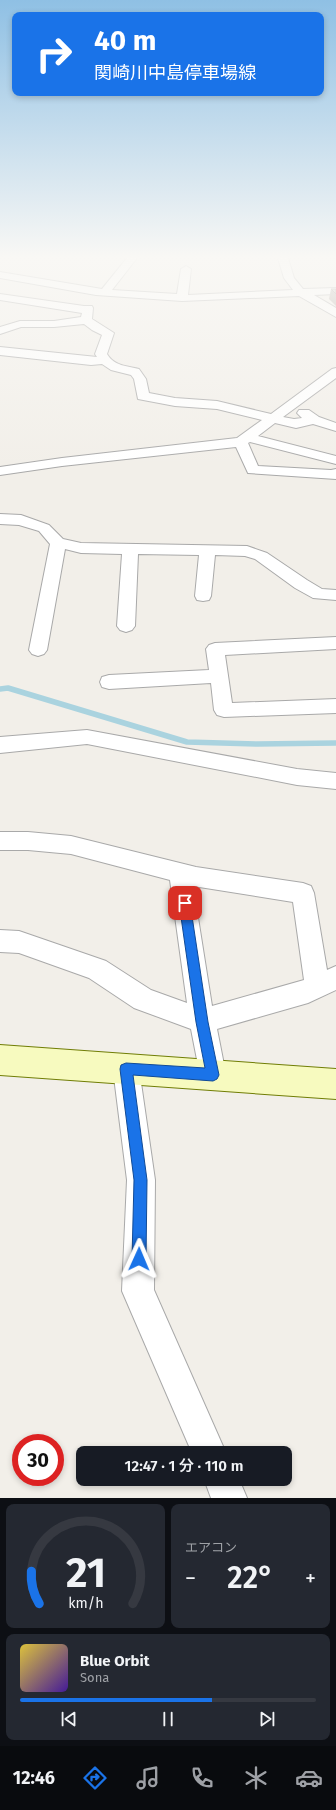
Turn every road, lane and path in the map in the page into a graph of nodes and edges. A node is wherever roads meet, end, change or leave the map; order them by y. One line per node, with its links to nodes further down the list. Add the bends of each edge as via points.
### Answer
1 (10, 328): 3 (street)
2 (96, 328): 5 (street, via 108,333 101,354)
3 (0, 332)
4 (0, 351): 5 (street, via 91,361)
5 (105, 360): 8 (street, via 113,368 135,372 140,379 143,396 175,402 217,405)
6 (336, 372): 7 (street)
7 (300, 398): 8 (street); 9 (street, via 303,412)
8 (274, 419): 9 (street, via 296,424); 11 (street)
9 (314, 420): 10 (street)
10 (336, 427)
11 (245, 439): 12 (street); 13 (street); 14 (street, via 253,470 335,476)
12 (336, 460)
13 (0, 471)
14 (336, 473)
15 (0, 518): 16 (street, via 21,520 44,528)
16 (58, 542): 17 (street, via 81,548); 23 (street)
17 (130, 550): 18 (street); 21 (street)
18 (207, 550): 19 (street, via 247,551 261,556 319,594); 20 (street)
19 (336, 595)
20 (203, 596)
21 (126, 626)
22 (336, 643): 24 (street, via 215,649)
23 (38, 650)
24 (218, 676): 25 (street); 26 (street, via 224,710)
25 (109, 682)
26 (336, 706)
27 (0, 745): 28 (street, via 87,737 297,777)
28 (336, 781)
29 (0, 841): 30 (street, via 71,845)
30 (180, 873): 32 (street, via 303,893); 33 (street)
31 (0, 941): 33 (street, via 19,942 97,969 143,999)
32 (326, 982): 33 (street, via 308,991)
33 (202, 1022): 36 (street)
34 (0, 1060): 35 (main road)
35 (126, 1069): 36 (main road); 38 (street, via 140,1180 138,1291)
36 (213, 1075): 37 (main road)
37 (336, 1084)
38 (206, 1446)
39 (224, 1486): 40 (street)
40 (229, 1498)

